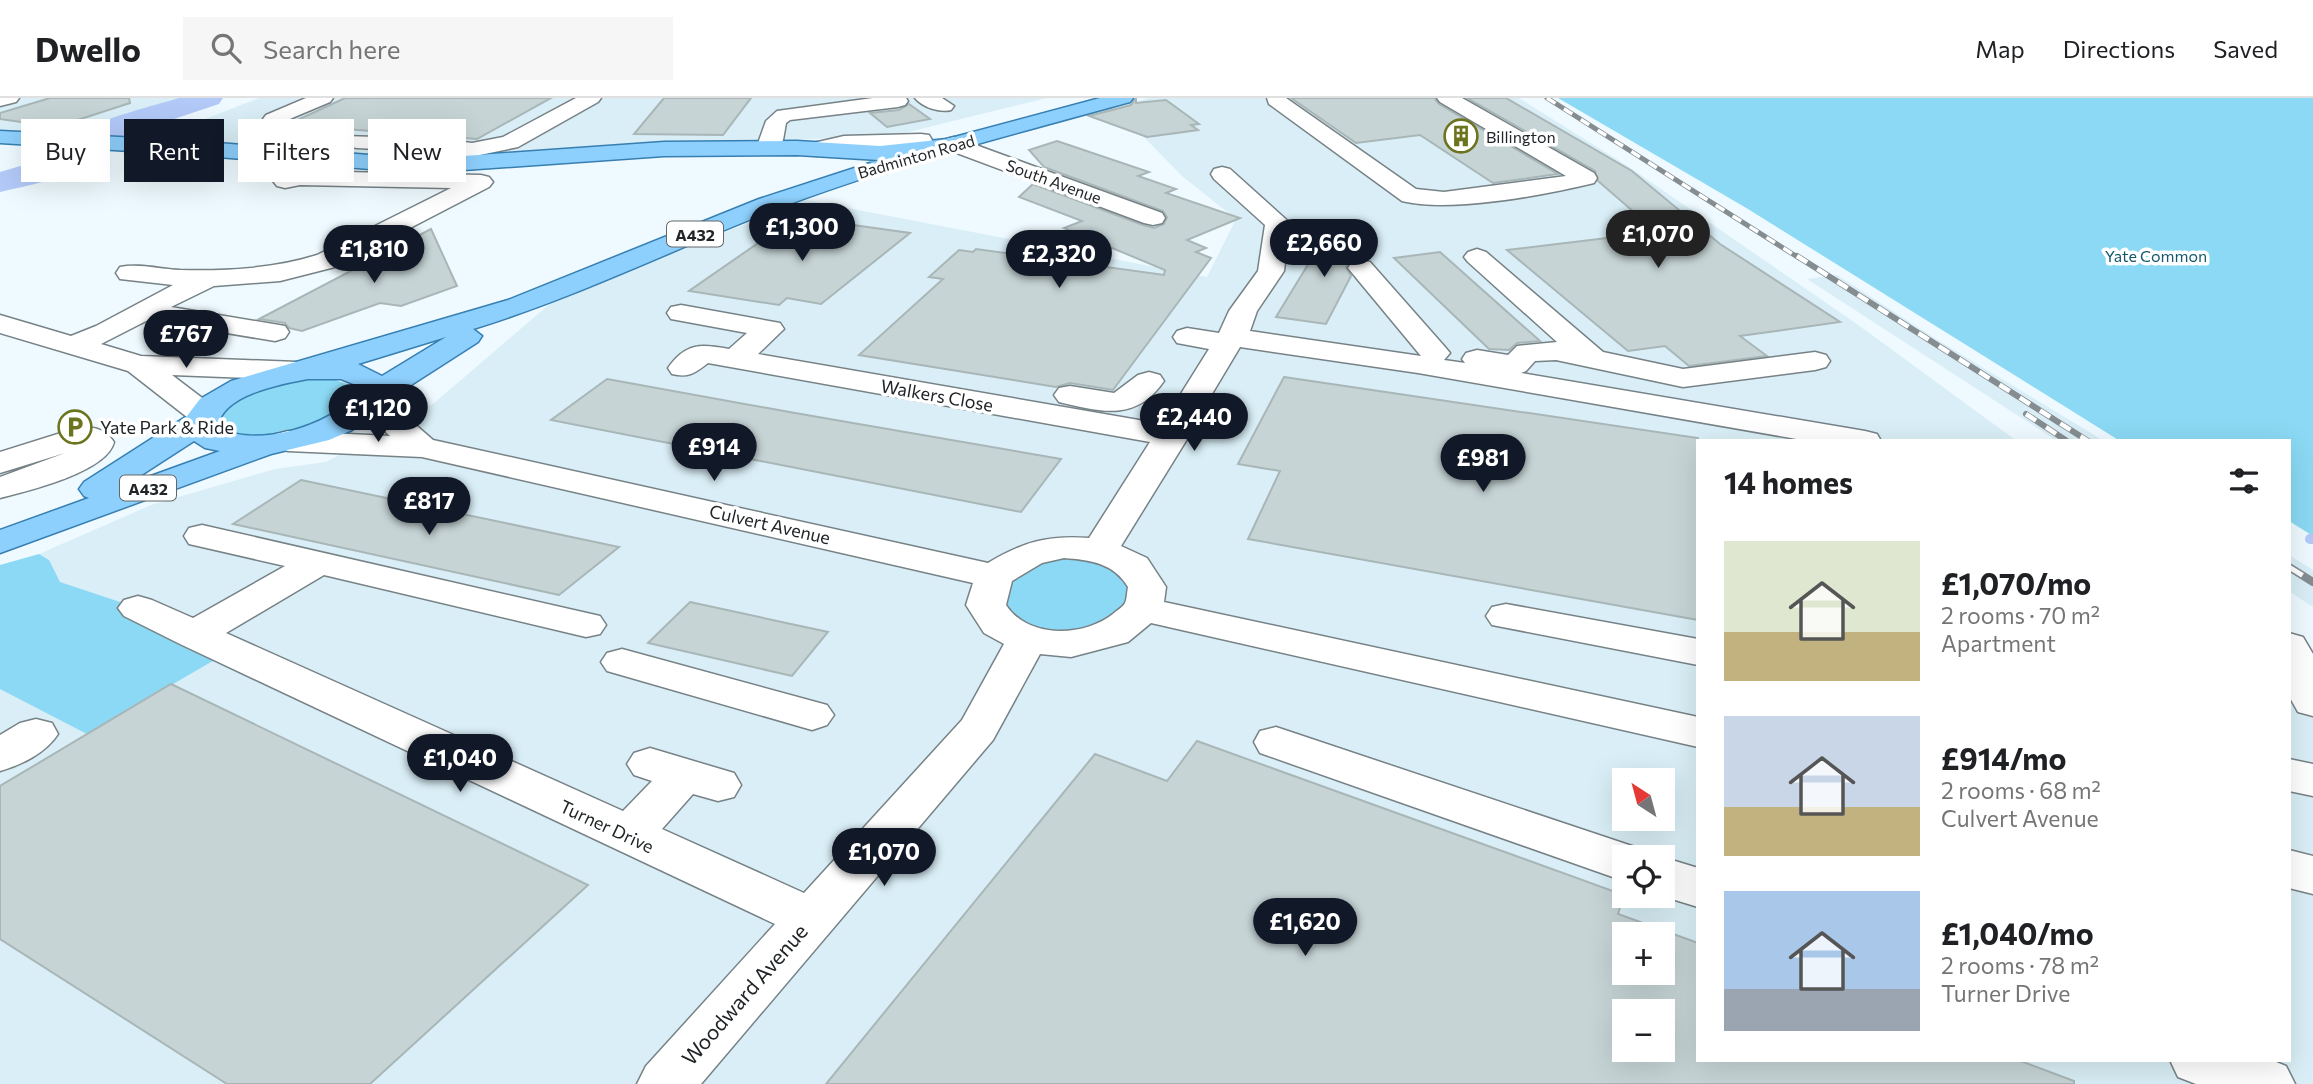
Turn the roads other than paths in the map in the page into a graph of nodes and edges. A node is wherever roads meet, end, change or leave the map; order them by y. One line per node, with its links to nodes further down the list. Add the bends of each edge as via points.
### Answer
1 (9, 98): 8 (street)
2 (323, 98): 18 (street, via 273,119 274,124 304,137 464,148)
3 (591, 98): 18 (street)
4 (925, 98): 12 (street)
5 (1123, 98): 15 (main road, Badminton Road / A432)
6 (1447, 98): 7 (street, via 1586,178 1444,199 1410,196)
7 (1274, 99): 11 (street)
8 (0, 100)
9 (898, 101): 10 (street)
10 (833, 104): 17 (street, via 772,110)
11 (1252, 104)
12 (944, 106)
13 (0, 137): 18 (main road, via 378,164)
14 (921, 140): 16 (street, via 844,142)
15 (951, 145): 16 (main road, via 880,153); 19 (main road, Badminton Road / A432); 24 (street, South Avenue)
16 (817, 149): 17 (main road); 19 (main road, via 851,164 857,168)
17 (780, 154): 18 (main road, via 664,149); 19 (main road, via 836,174); 23 (main road, via 798,171 793,182)
18 (471, 166): 21 (street); 22 (street); 29 (street, via 326,261 272,274)
19 (856, 174): 23 (main road, Badminton Road / A432)
20 (1222, 174): 35 (street, via 1278,223 1271,271 1243,311)
21 (510, 175)
22 (354, 176)
23 (767, 204): 30 (main road, Badminton Road / A432)
24 (1153, 218)
25 (1477, 257): 40 (street)
26 (1361, 268): 38 (street)
27 (130, 273): 28 (street)
28 (180, 277): 29 (street); 31 (street, via 152,300)
29 (218, 278): 31 (street, via 193,285)
30 (518, 306): 45 (main road, Badminton Road / A432); 47 (main road, Badminton Road / A432)
31 (149, 308): 34 (street); 37 (street)
32 (681, 313): 39 (street, via 770,329)
33 (0, 324): 37 (street)
34 (275, 332)
35 (1233, 335): 36 (street); 38 (street); 49 (street); 50 (street)
36 (1187, 337)
37 (71, 346): 44 (street)
38 (1435, 353): 40 (street, via 1515,365 1527,352 1556,351)
39 (735, 359): 41 (street, Walkers Close); 42 (street, Walkers Close)
40 (1594, 359): 43 (street, via 1683,377)
41 (822, 360): 46 (street, via 1120,402); 49 (street, Walkers Close)
42 (692, 361)
43 (1815, 361)
44 (139, 365): 45 (street); 48 (street)
45 (303, 371): 47 (main road, via 341,370 364,376 370,382); 48 (main road, via 230,393)
46 (1149, 381)
47 (370, 399): 51 (main road, Badminton Road, via 346,420); 52 (street, Culvert Avenue)
48 (201, 418): 51 (main road, via 201,431 219,442); 56 (main road, A432, via 122,474)
49 (1173, 436): 57 (street)
50 (1853, 439)
51 (281, 442): 52 (street, Culvert Avenue); 56 (main road, A432)
52 (422, 447): 59 (street, Culvert Avenue)
53 (0, 463): 54 (street, via 80,437 98,442 96,449 66,466)
54 (0, 488)
55 (202, 536): 58 (street)
56 (11, 537)
57 (1101, 550): 59 (street, via 1063,547 1030,554); 61 (street, via 1134,566 1147,587)
58 (318, 562): 63 (street); 64 (street)
59 (994, 576): 65 (street, via 986,605 998,624)
60 (138, 608): 64 (street, Turner Drive)
61 (1143, 609): 65 (street, via 1114,633 1071,644); 71 (street)
62 (1506, 616): 67 (street)
63 (586, 625)
64 (194, 635): 76 (street, Turner Drive)
65 (1027, 640): 82 (street, Woodward Avenue, via 978,729)
66 (2291, 651): 69 (street)
67 (1696, 652)
68 (622, 662): 70 (street)
69 (2313, 702)
70 (812, 715)
71 (1696, 732)
72 (1276, 742): 77 (street)
73 (684, 774): 76 (street)
74 (2291, 775): 75 (street)
75 (2313, 780)
76 (628, 836): 82 (street, Turner Drive)
77 (1612, 858)
78 (2291, 870): 79 (street)
79 (2313, 875)
80 (1675, 880): 81 (street)
81 (1696, 887)
82 (810, 918): 84 (street, Woodward Avenue)
83 (2204, 1062): 85 (street)
84 (666, 1084)
85 (2266, 1084)

